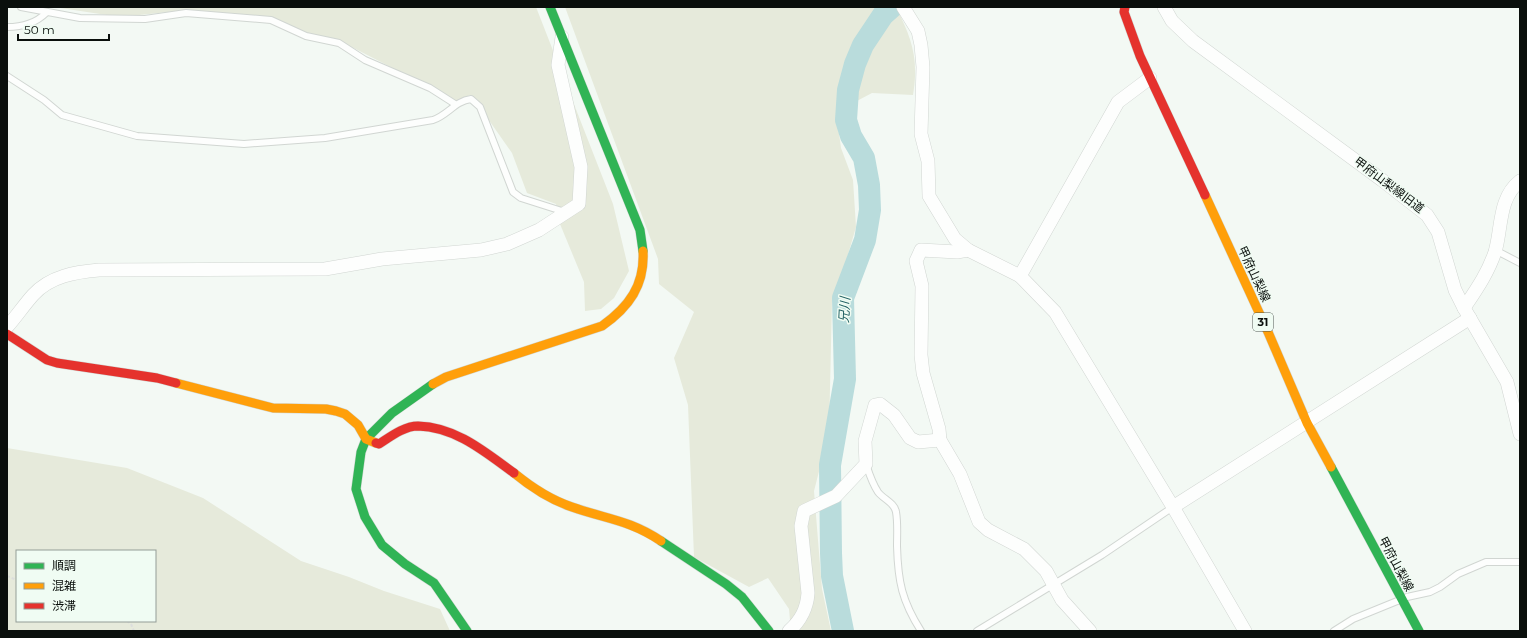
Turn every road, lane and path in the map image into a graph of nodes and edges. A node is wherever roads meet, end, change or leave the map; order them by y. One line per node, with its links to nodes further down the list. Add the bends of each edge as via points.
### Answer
1 (21, 7): 6 (lane)
2 (550, 7): 8 (street)
3 (903, 7): 14 (street, via 918,31 921,45 922,134 928,161 929,196 955,238)
4 (1125, 7): 10 (street, 甲府山梨線 / 31, via 1129,30)
5 (1164, 7): 18 (street, 甲府山梨線旧道, via 1172,21 1193,41 1428,215 1438,232 1455,290)
6 (46, 13): 7 (lane, via 41,18 22,26); 11 (lane, via 80,18 145,19 186,13 271,20 306,36 339,42 365,60 430,88)
7 (7, 27)
8 (562, 36): 13 (street, via 558,65 581,167 579,204); 23 (street, via 644,243 644,267 635,296 617,316 602,326 446,376 392,413)
9 (7, 76): 11 (lane, via 62,115 97,126 137,136 244,144 325,138 433,120 446,114)
10 (1150, 78): 17 (street, via 1118,102); 21 (street, 甲府山梨線 / 31, via 1265,325)
11 (455, 104): 13 (lane, via 471,100 480,107 513,192 521,198)
12 (1520, 181): 15 (street, via 1515,185 1502,209)
13 (568, 213): 19 (street, via 539,230 494,248 382,259 324,269 99,270 74,273 48,283 34,294)
14 (968, 250): 17 (street); 24 (street, via 921,250 916,261 922,286 923,373)
15 (1495, 250): 16 (lane); 18 (street)
16 (1520, 263)
17 (1020, 276): 26 (street, via 1055,312)
18 (1467, 313): 21 (street); 22 (street, 甲府山梨線旧道, via 1507,382)
19 (7, 326)
20 (7, 334): 23 (street, via 47,360 57,363 157,378 273,408 336,411 345,414 358,425)
21 (1307, 423): 26 (street); 29 (street, 甲府山梨線 / 31)
22 (1520, 434)
23 (366, 439): 32 (street, via 361,452 356,489 365,517 382,545 434,583); 33 (street, via 379,444 395,433 417,426 446,431 471,441 544,494 570,506 644,529 742,597)
24 (940, 440): 25 (street, via 918,442 910,438 894,415 880,404 875,405 865,441); 28 (street, via 960,474 979,522 988,530 1024,549)
25 (866, 464): 34 (street, via 836,496 804,511 801,526 808,602 798,623); 35 (lane, via 879,494 896,511 900,586 908,610)
26 (1174, 507): 28 (lane, via 1102,555); 38 (street)
27 (1520, 562): 29 (lane, via 1486,562 1458,574 1430,592)
28 (1054, 583): 36 (lane); 37 (street, via 1062,600)
29 (1400, 599): 39 (lane, via 1353,619); 40 (street, 甲府山梨線 / 31)
30 (128, 622): 31 (path)
31 (134, 631)
32 (467, 631)
33 (768, 631)
34 (790, 631)
35 (921, 631)
36 (977, 631)
37 (1090, 631)
38 (1245, 631)
39 (1334, 631)
40 (1419, 631)

